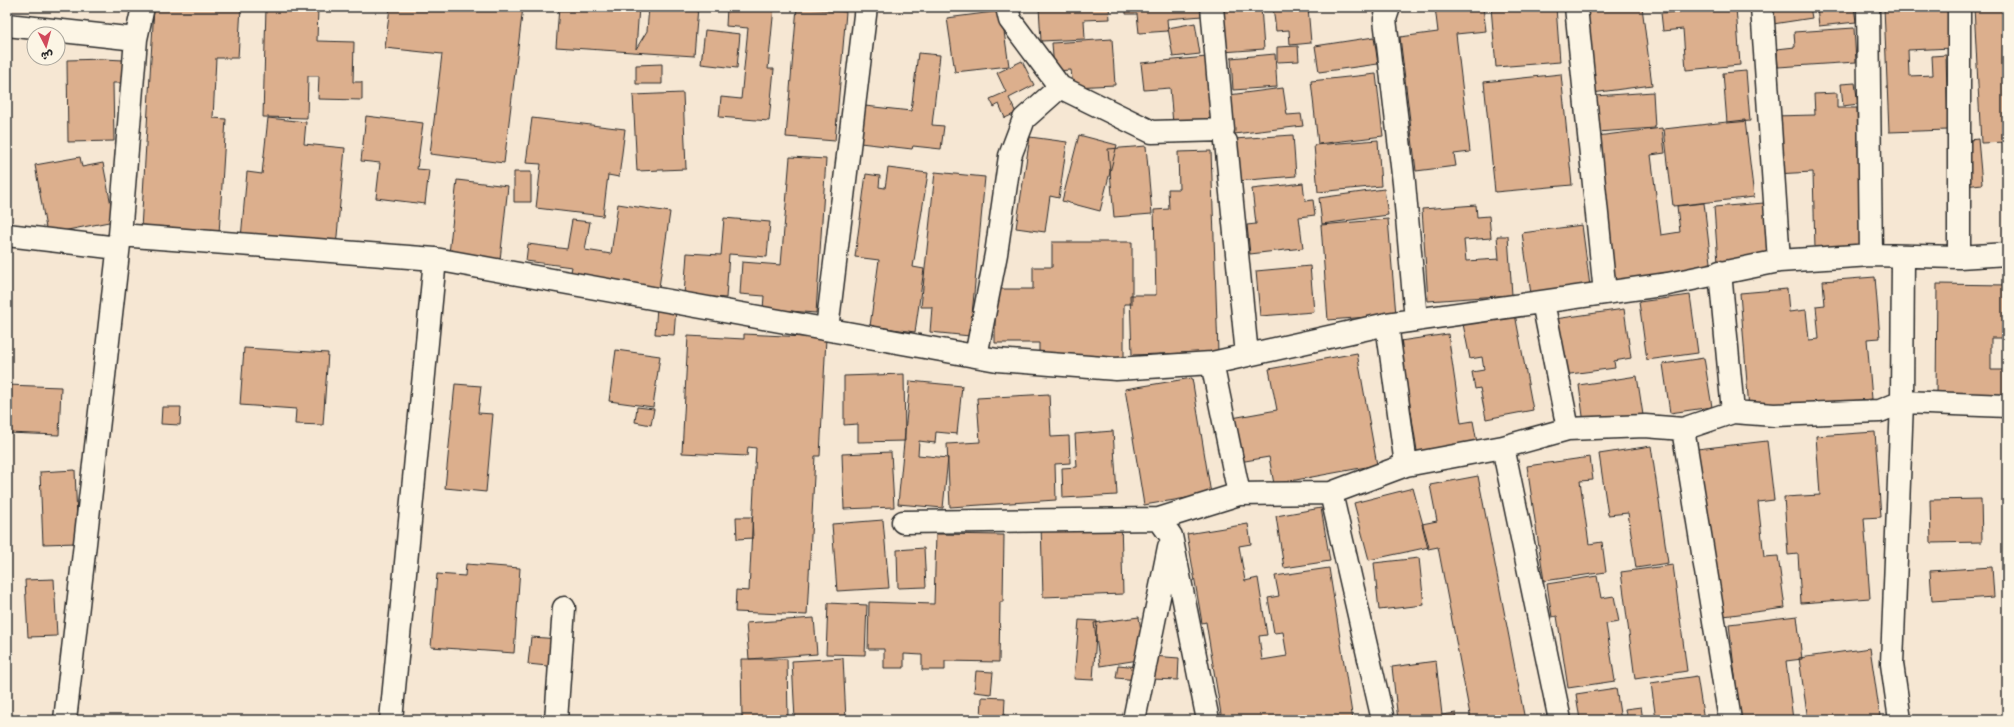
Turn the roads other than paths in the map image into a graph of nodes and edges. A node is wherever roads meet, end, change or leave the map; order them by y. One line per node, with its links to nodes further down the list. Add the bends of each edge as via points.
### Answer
1 (143, 7): 11 (street)
2 (866, 7): 27 (street)
3 (1007, 7): 12 (street, via 1010,20)
4 (1212, 7): 12 (street, via 1223,130 1152,132)
5 (1389, 7): 25 (street, via 1385,19 1404,183)
6 (1576, 7): 23 (street)
7 (1762, 7): 21 (street)
8 (1868, 7): 17 (street)
9 (1959, 7): 19 (street)
10 (7, 25): 11 (street)
11 (136, 39): 15 (street)
12 (1060, 87): 29 (street, via 1024,119 1010,156 996,254)
13 (1226, 142): 28 (street)
14 (7, 235): 15 (street)
15 (119, 242): 20 (street); 43 (street)
16 (2007, 254): 19 (street)
17 (1871, 255): 18 (street); 21 (street)
18 (1903, 257): 19 (street); 31 (street)
19 (1959, 257)
20 (436, 259): 27 (street); 44 (street)
21 (1779, 260): 22 (street)
22 (1720, 272): 23 (street, via 1668,284); 33 (street)
23 (1605, 293): 24 (street)
24 (1543, 302): 25 (street); 34 (street)
25 (1416, 320): 26 (street)
26 (1387, 324): 28 (street); 37 (street)
27 (827, 329): 29 (street)
28 (1247, 355): 30 (street)
29 (976, 356): 30 (street, via 997,360 1116,368)
30 (1212, 363): 39 (street)
31 (1902, 402): 32 (street); 33 (street, via 1880,411 1774,415); 51 (street, via 1892,664)
32 (2007, 406)
33 (1733, 412): 35 (street)
34 (1568, 429): 35 (street, via 1645,426); 36 (street)
35 (1683, 429): 50 (street)
36 (1503, 447): 37 (street); 49 (street)
37 (1406, 465): 38 (street)
38 (1331, 493): 39 (street); 48 (street)
39 (1239, 494): 41 (street)
40 (903, 522): 41 (street)
41 (1165, 528): 46 (street); 47 (street)
42 (564, 608): 45 (street)
43 (64, 720)
44 (391, 720)
45 (556, 720)
46 (1134, 720)
47 (1208, 720)
48 (1383, 720)
49 (1560, 720)
50 (1730, 720)
51 (1900, 720)

